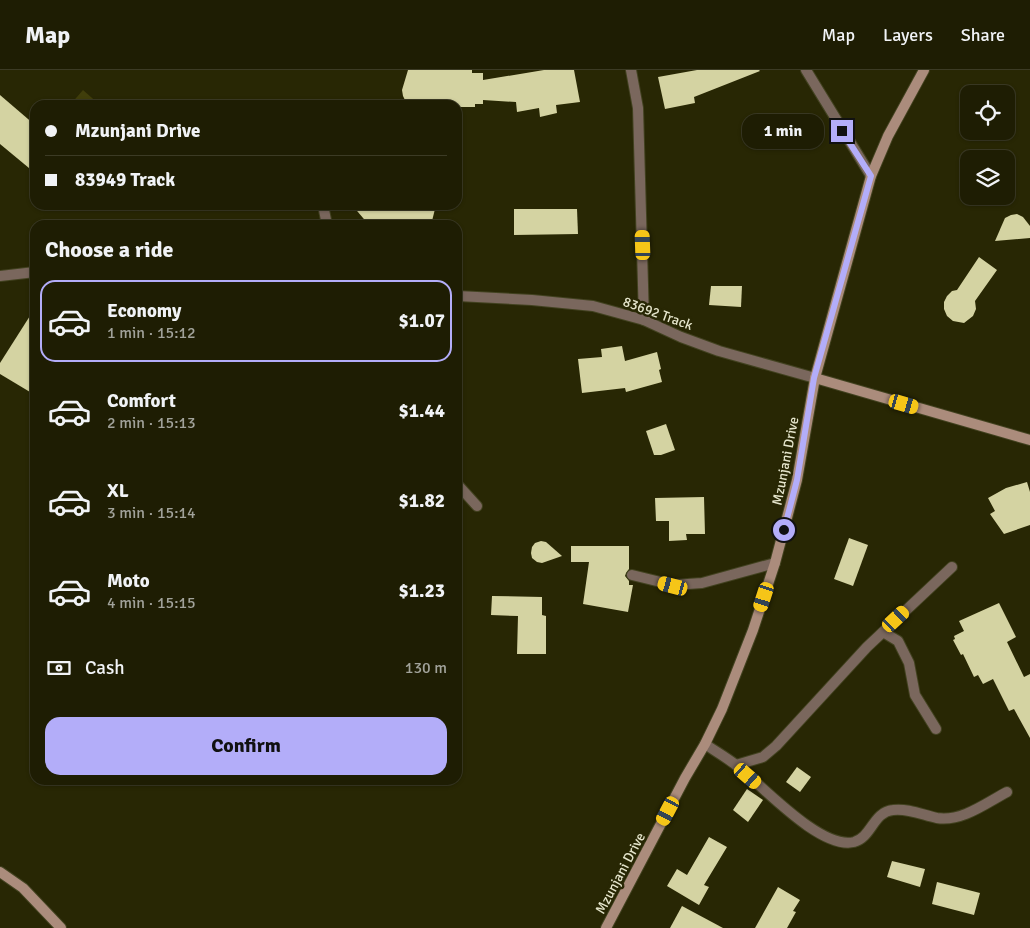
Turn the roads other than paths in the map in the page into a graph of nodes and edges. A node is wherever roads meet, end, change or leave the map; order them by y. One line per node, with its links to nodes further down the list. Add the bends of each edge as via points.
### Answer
1 (631, 70): 8 (street, via 638,108)
2 (806, 70): 4 (street)
3 (924, 70): 4 (main road, Mzunjani Drive, via 888,136)
4 (871, 176): 9 (main road, Mzunjani Drive)
5 (30, 273): 6 (street)
6 (0, 276)
7 (462, 296): 8 (street, 83692 Track, via 593,306)
8 (644, 320): 9 (street, 83692 Track, via 719,351)
9 (814, 378): 10 (main road); 13 (main road, Mzunjani Drive, via 797,480)
10 (1030, 440)
11 (462, 489): 12 (street)
12 (477, 506)
13 (775, 563): 15 (street, via 702,583 673,586); 18 (main road, Mzunjani Drive, via 753,630)
14 (952, 567): 16 (street)
15 (632, 575)
16 (883, 632): 17 (street, via 898,641 909,663 915,695); 19 (street, via 776,746 763,757)
17 (936, 729)
18 (705, 744): 19 (street); 23 (main road, Mzunjani Drive)
19 (736, 765): 20 (street, via 814,831 844,843 863,838 880,814 887,811 950,818)
20 (1007, 792)
21 (0, 872): 22 (main road, via 23,888)
22 (61, 928)
23 (606, 928)

